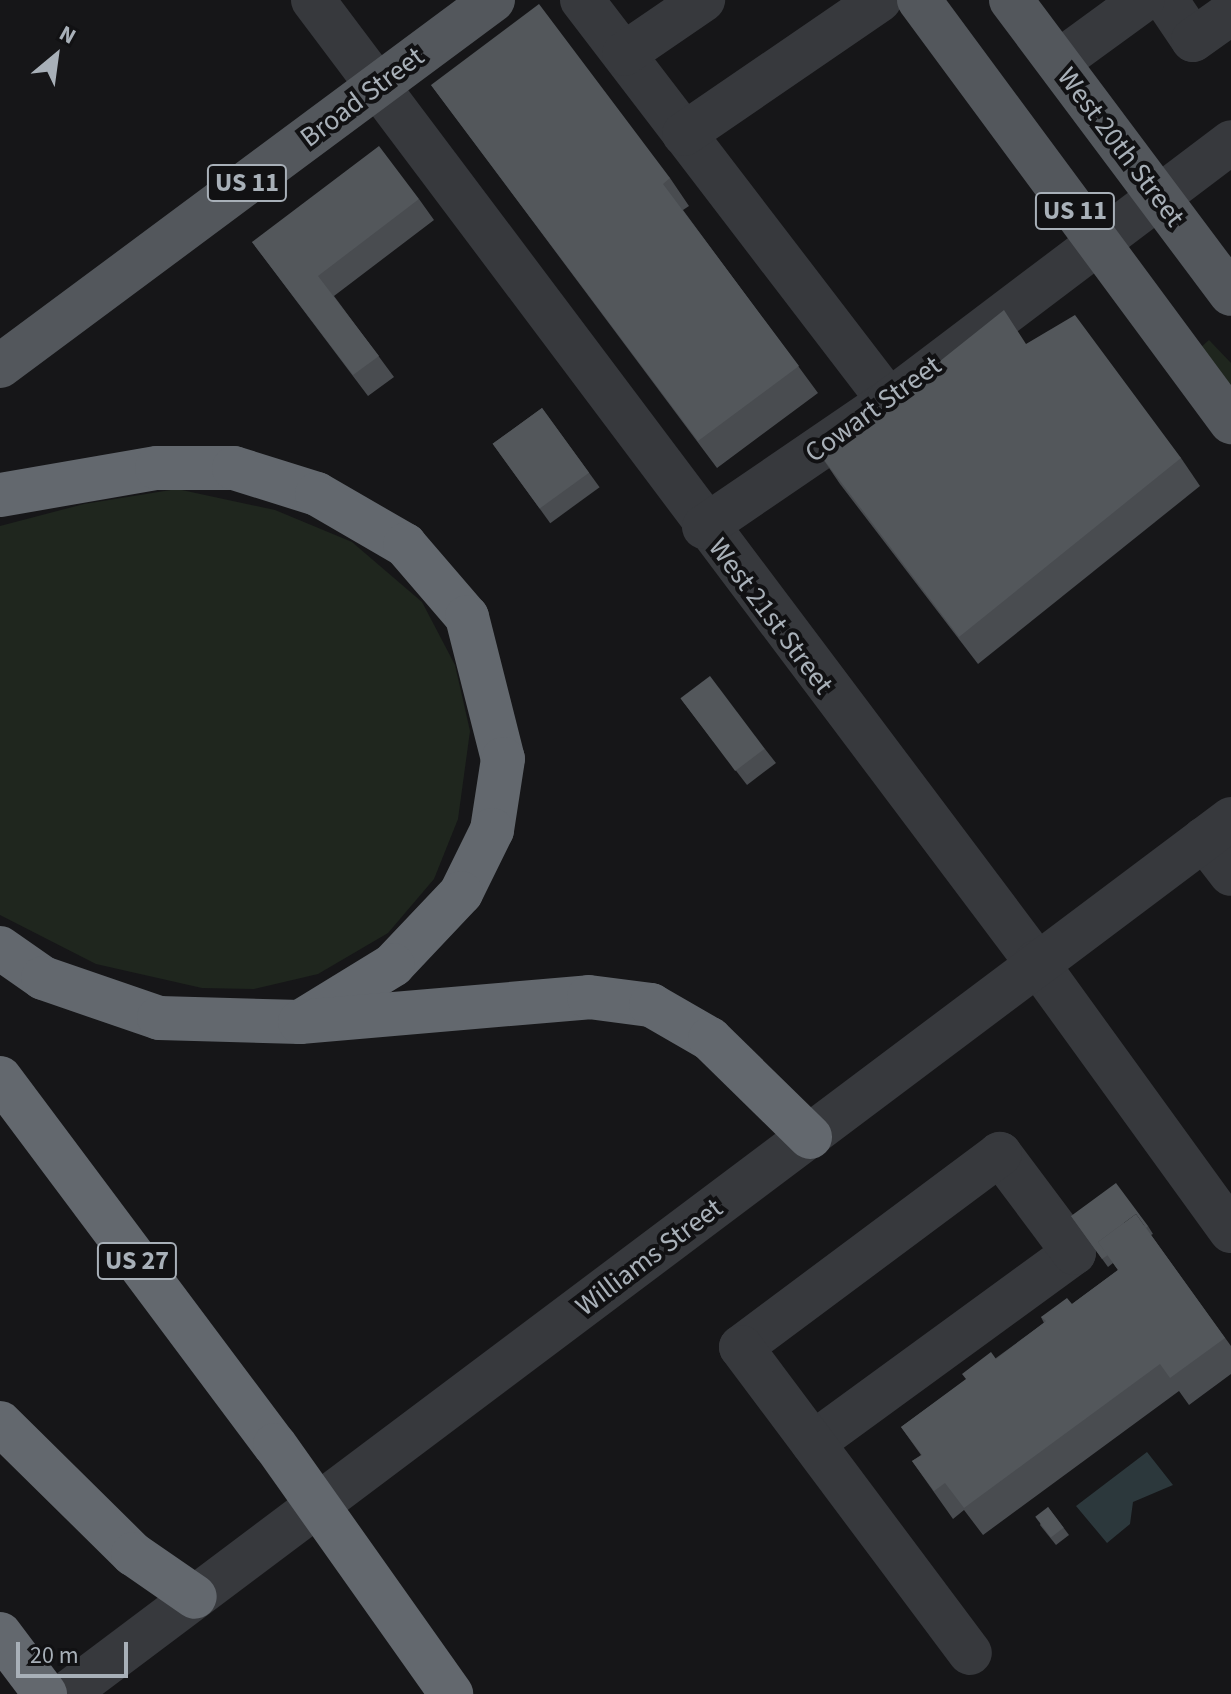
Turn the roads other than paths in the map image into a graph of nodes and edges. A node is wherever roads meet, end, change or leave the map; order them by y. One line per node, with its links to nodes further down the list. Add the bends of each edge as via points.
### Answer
1 (313, 0): 13 (street, West 21st Street)
2 (493, 0): 13 (main road, Broad Street / US 11)
3 (582, 0): 11 (street)
4 (703, 0): 11 (street)
5 (880, 0): 14 (street)
6 (919, 0): 17 (main road, US 11)
7 (1011, 0): 12 (main road, West 20th Street / US 11)
8 (1143, 0): 12 (street)
9 (1166, 0): 10 (street, via 1193,40)
10 (1231, 13)
11 (624, 54): 14 (street)
12 (1058, 62): 16 (main road, West 20th Street / US 11)
13 (378, 86): 19 (main road, Broad Street / US 11); 23 (street, West 21st Street)
14 (684, 134): 20 (street)
15 (1231, 142): 16 (street, Cowart Street)
16 (1159, 197): 17 (street, Cowart Street); 18 (main road, West 20th Street / US 11)
17 (1098, 243): 20 (street, Cowart Street); 21 (main road, US 11)
18 (1231, 294)
19 (0, 366)
20 (889, 401): 23 (street, Cowart Street)
21 (1231, 422)
22 (0, 495): 28 (highway, via 157,468 234,468 317,494 405,545 467,617 503,759 492,830 461,893 393,965)
23 (704, 527): 27 (street, West 21st Street)
24 (1218, 829): 25 (street); 27 (street, Williams Street)
25 (1231, 874)
26 (0, 948): 28 (highway, via 43,978 159,1018)
27 (1036, 962): 30 (street, Williams Street); 31 (street, West 21st Street)
28 (300, 1022): 30 (highway, via 589,997 651,1005 710,1039)
29 (0, 1078): 39 (highway, US 27, via 402,1618)
30 (810, 1137): 34 (street, Williams Street)
31 (1231, 1231)
32 (0, 1423): 34 (highway, via 133,1554)
33 (813, 1443): 33 (street, via 1074,1253 1000,1154 741,1347); 36 (street)
34 (195, 1597): 38 (street, Williams Street)
35 (0, 1634): 37 (highway)
36 (970, 1653)
37 (45, 1694)
38 (66, 1694)
39 (451, 1694)

